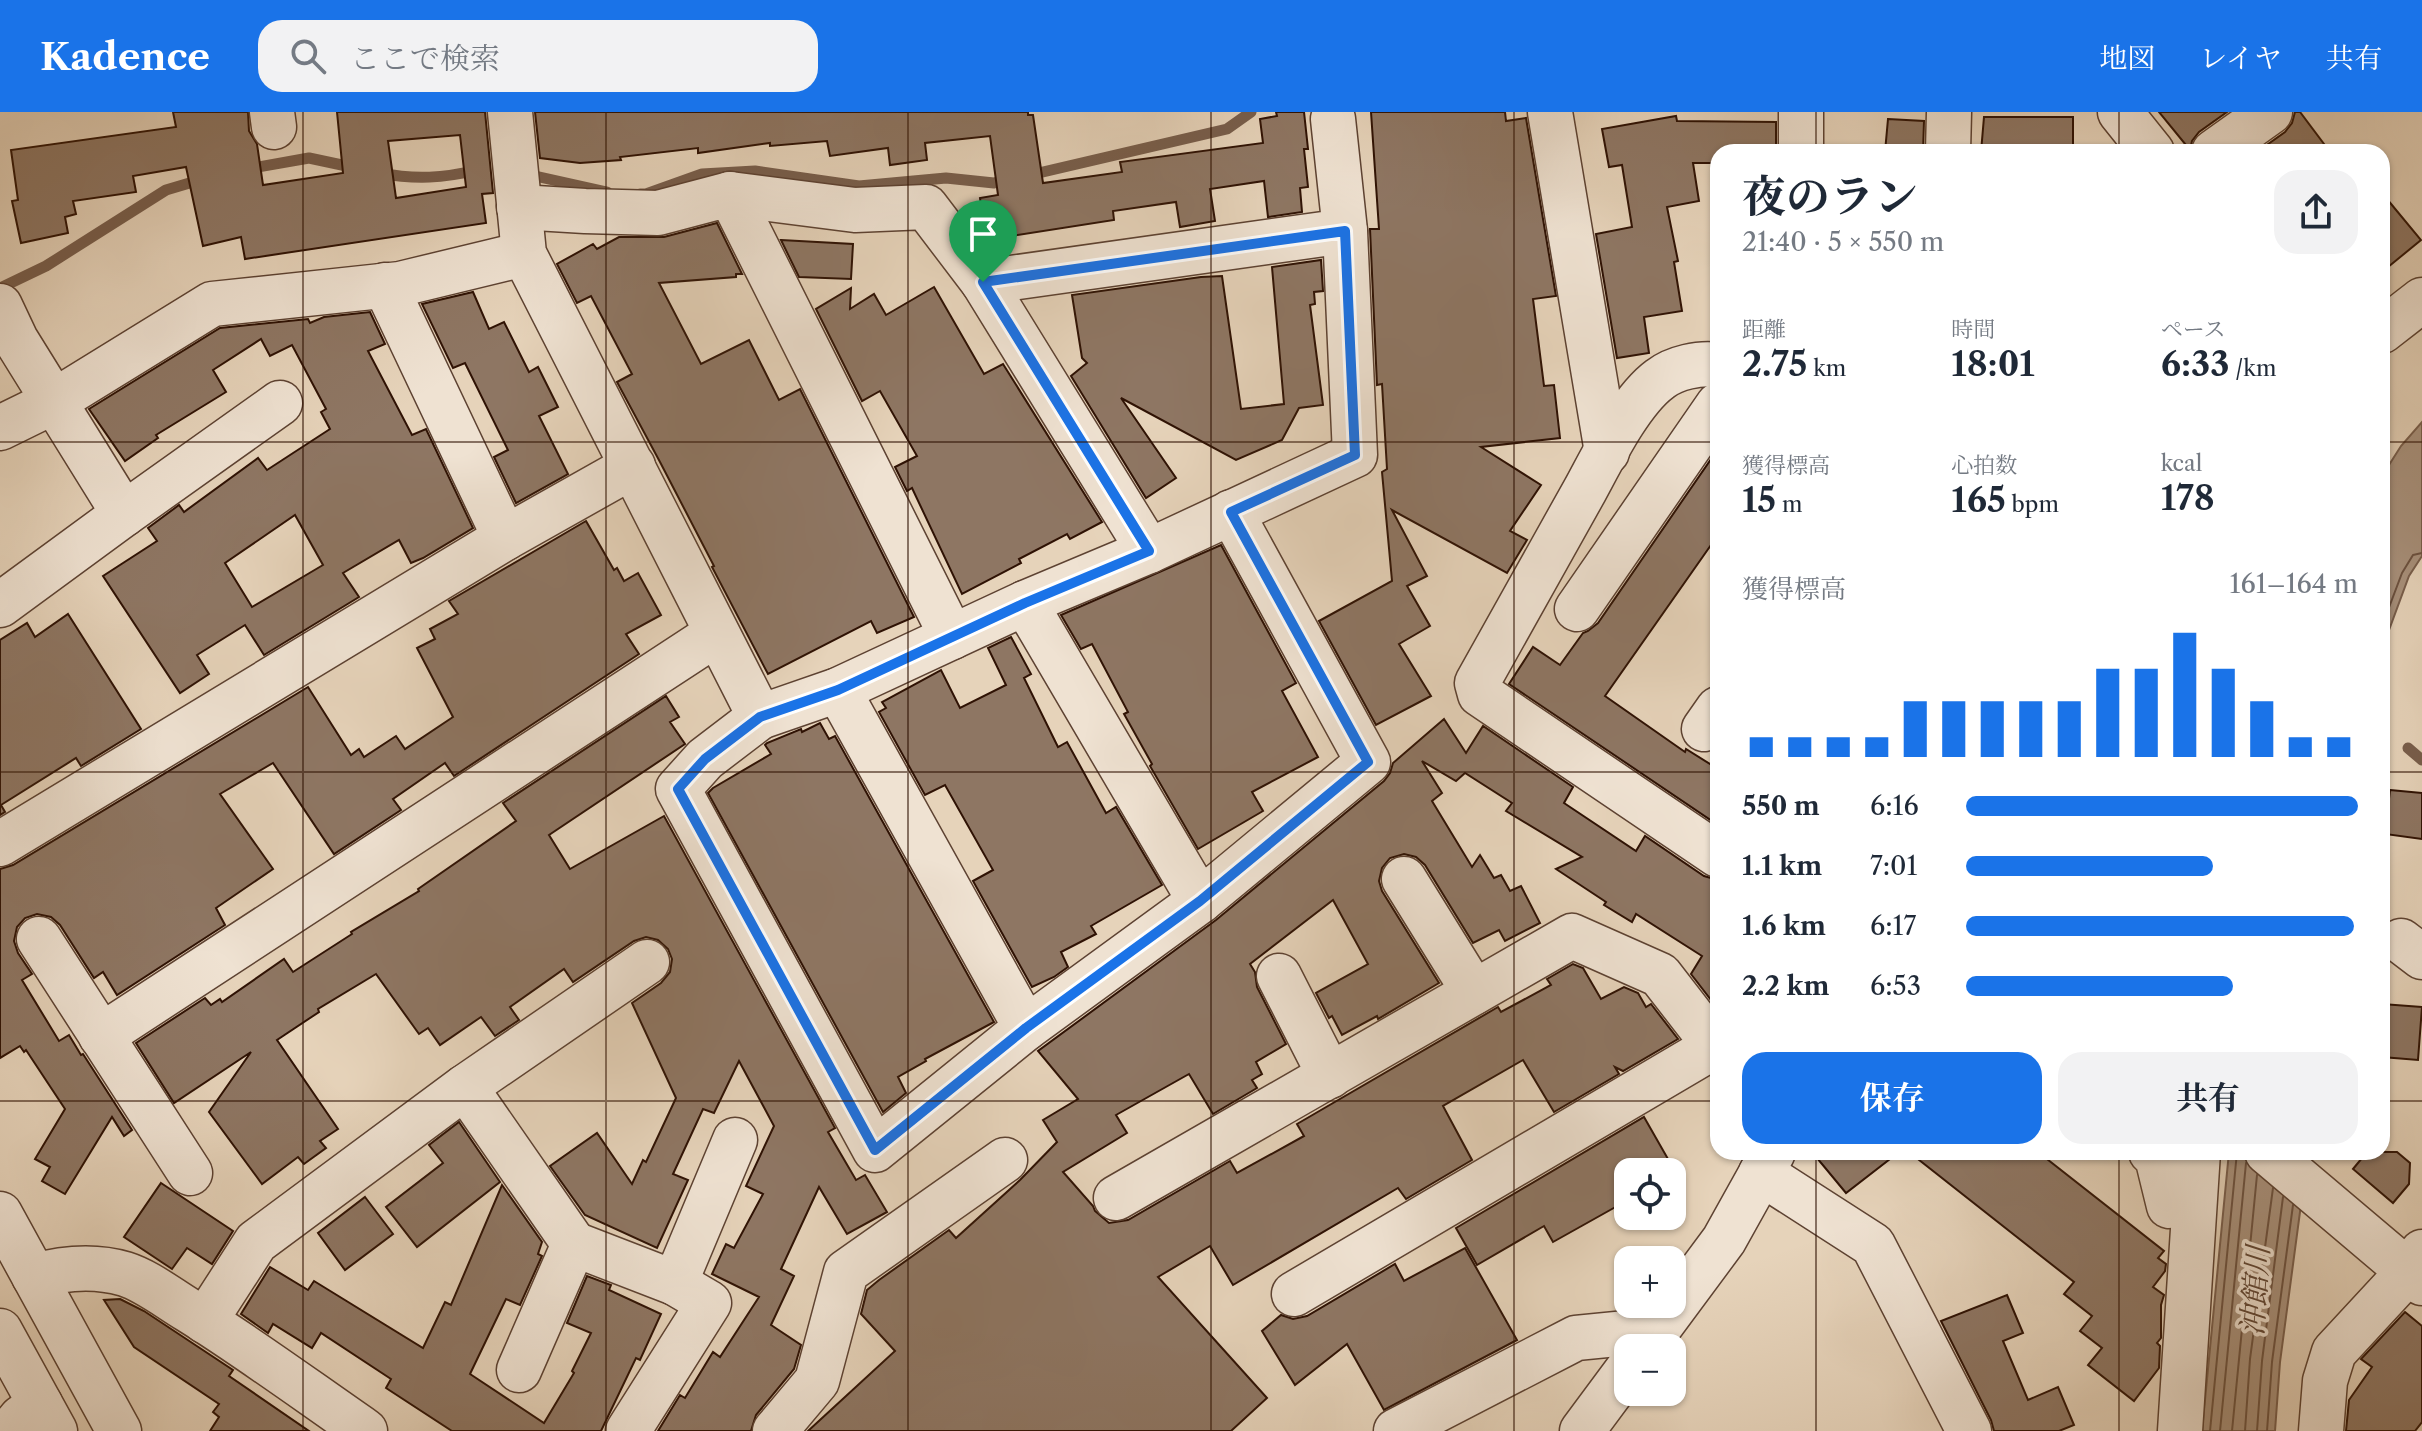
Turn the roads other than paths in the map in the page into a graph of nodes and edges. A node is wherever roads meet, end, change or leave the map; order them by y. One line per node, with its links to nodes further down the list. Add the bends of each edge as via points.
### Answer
1 (510, 112): 12 (street)
2 (1550, 112): 26 (street)
3 (1801, 112): 8 (street)
4 (1949, 112): 9 (street)
5 (2120, 112): 10 (street)
6 (2270, 112): 11 (street)
7 (1333, 119): 14 (street)
8 (1801, 144)
9 (1948, 144)
10 (2146, 144)
11 (2225, 144)
12 (516, 183): 13 (street, via 585,211 658,213); 15 (street)
13 (730, 194): 16 (street, via 855,210 926,207); 36 (street)
14 (1345, 231): 16 (street); 28 (street, via 1355,455)
15 (524, 254): 17 (street); 27 (street)
16 (983, 282): 31 (street)
17 (385, 285): 22 (street, via 212,304); 30 (street)
18 (2422, 300): 20 (street)
19 (0, 306): 22 (street)
20 (2390, 325)
21 (1710, 364): 26 (street, via 1661,377 1641,396)
22 (53, 402): 25 (street); 29 (street)
23 (280, 403): 29 (street)
24 (1710, 418): 34 (street)
25 (0, 428)
26 (1607, 452): 40 (street, via 1477,683 1480,694)
27 (633, 466): 30 (street); 35 (street)
28 (1231, 512): 31 (street); 42 (street, via 1368,762)
29 (124, 514): 33 (street)
30 (505, 538): 39 (street)
31 (1149, 551): 32 (street)
32 (1025, 603): 36 (street); 42 (street)
33 (0, 605)
34 (1577, 609)
35 (716, 634): 38 (street); 48 (street)
36 (952, 637): 37 (street)
37 (838, 690): 38 (street); 47 (street)
38 (760, 717): 47 (street, via 705,759 678,789 875,1150)
39 (0, 844)
40 (1710, 850)
41 (1404, 879): 46 (street)
42 (1200, 901): 47 (street)
43 (39, 939): 48 (street)
44 (647, 962): 52 (street)
45 (1279, 976): 51 (street)
46 (1474, 992): 49 (street, via 1572,936 1660,975); 51 (street)
47 (1026, 1028)
48 (101, 1036): 59 (street)
49 (1710, 1038)
50 (1710, 1051): 67 (street)
51 (1330, 1076): 60 (street)
52 (465, 1087): 63 (street); 68 (street, via 256,1242)
53 (735, 1140): 66 (street)
54 (1005, 1160): 78 (street, via 846,1272 817,1381)
55 (2158, 1160): 61 (street)
56 (2197, 1160): 82 (street)
57 (2277, 1160): 64 (street)
58 (1767, 1163): 70 (street, via 1724,1240); 81 (street, via 1873,1245)
59 (190, 1173)
60 (1116, 1198)
61 (2169, 1206)
62 (0, 1214): 65 (street)
63 (574, 1244): 66 (street); 72 (street)
64 (2417, 1269): 83 (street, via 2334,1352 2325,1381)
65 (34, 1276): 68 (street, via 88,1268 124,1274); 75 (street)
66 (675, 1283): 77 (street, via 709,1303)
67 (1294, 1294)
68 (205, 1321): 76 (street)
69 (0, 1331): 74 (street)
70 (1654, 1334)
71 (1614, 1339): 79 (street, via 1576,1338)
72 (519, 1370)
73 (1614, 1388): 80 (street)
74 (35, 1422)
75 (119, 1431)
76 (365, 1431)
77 (628, 1431)
78 (775, 1431)
79 (1396, 1431)
80 (1582, 1431)
81 (1969, 1431)
82 (2180, 1431)
83 (2321, 1431)

